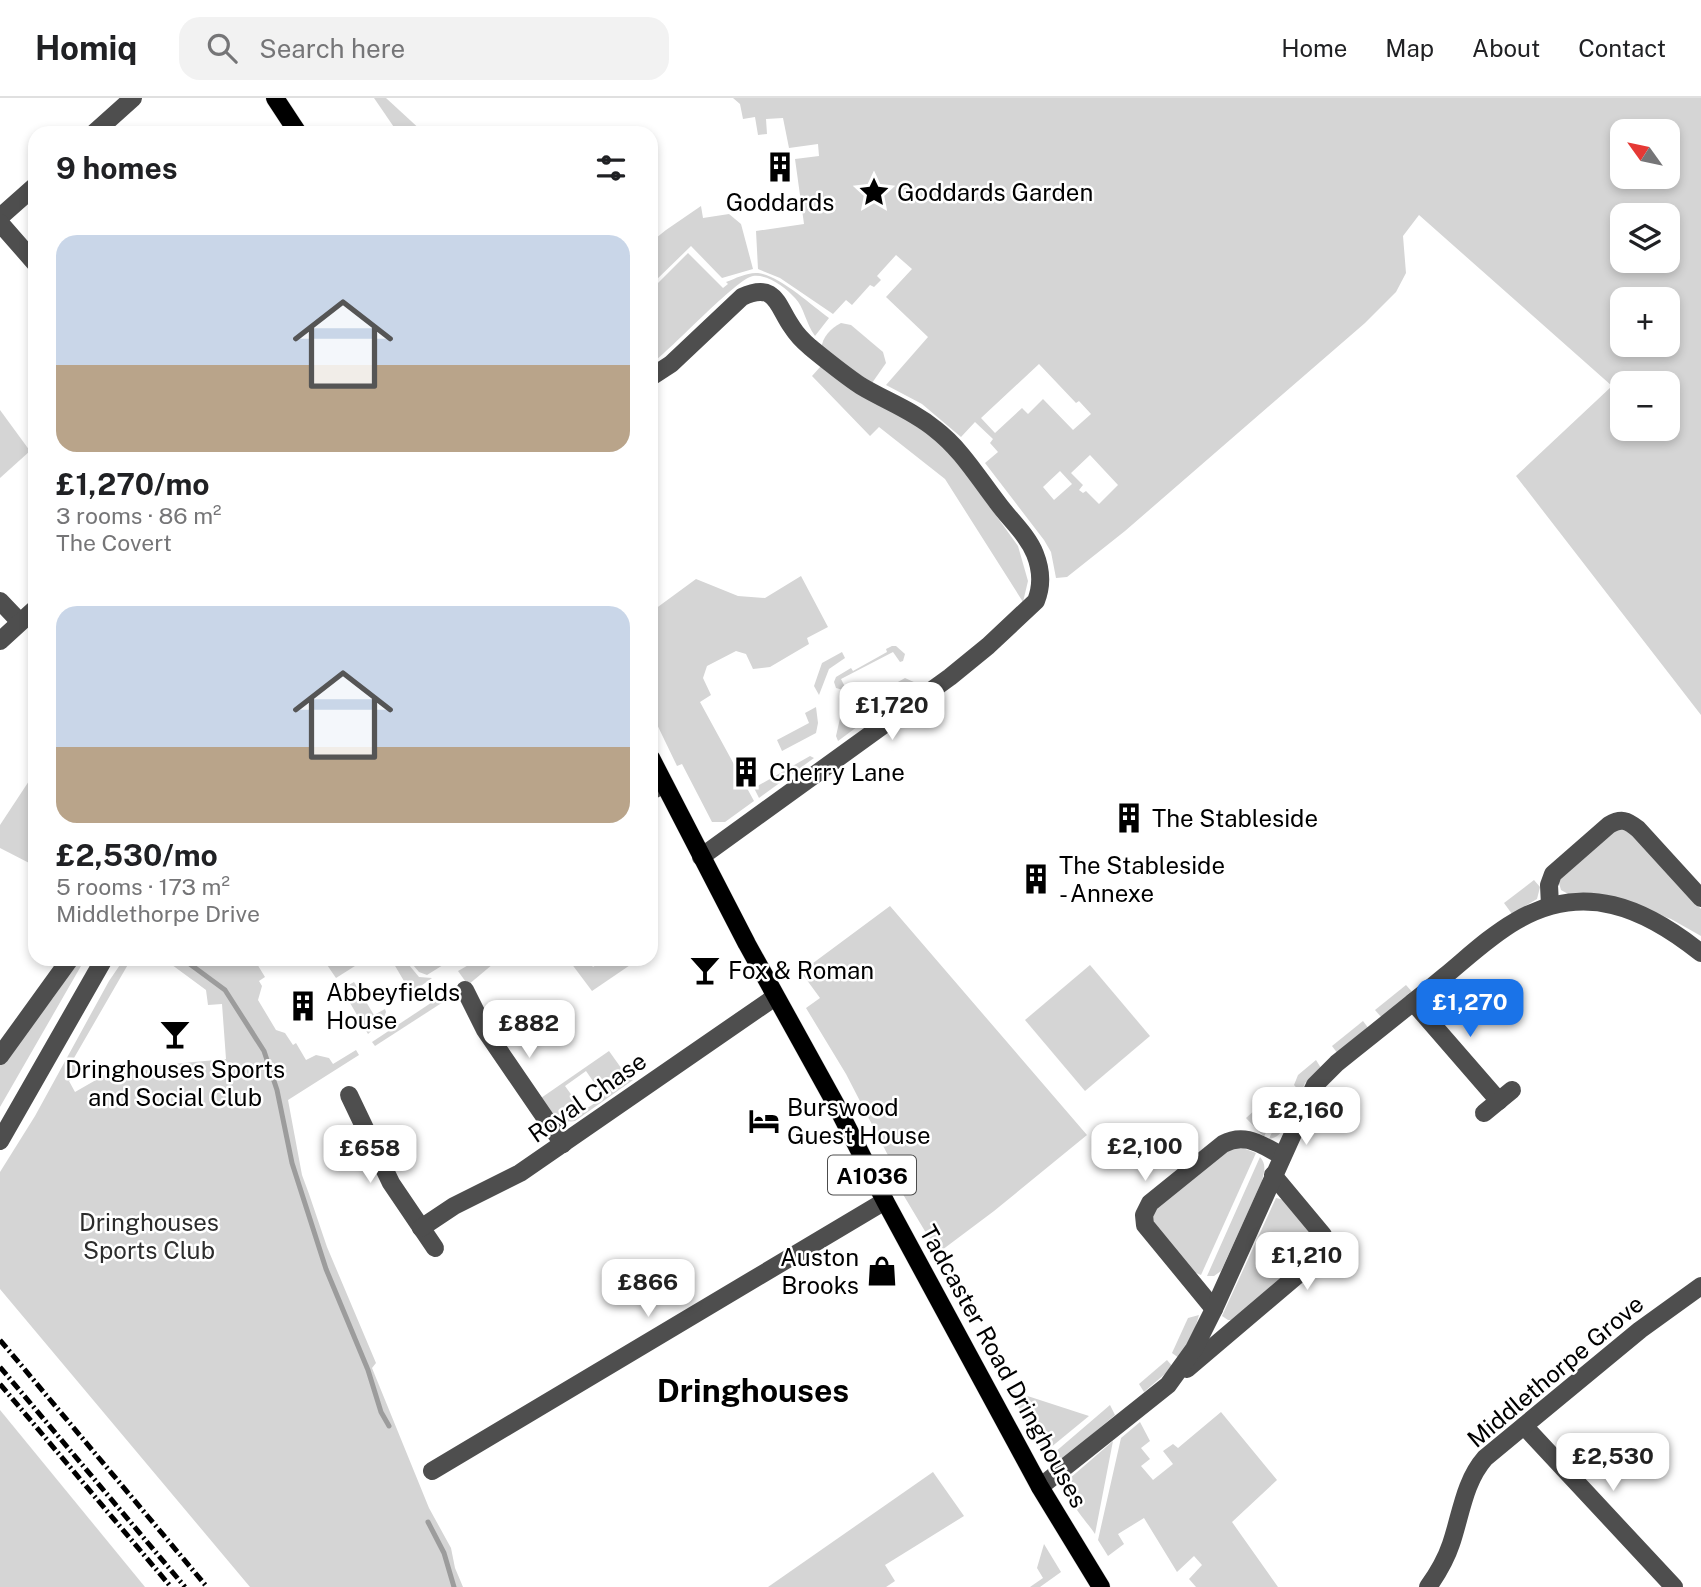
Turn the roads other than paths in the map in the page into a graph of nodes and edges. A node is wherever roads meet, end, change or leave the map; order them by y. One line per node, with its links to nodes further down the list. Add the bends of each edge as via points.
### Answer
1 (133, 98): 3 (street)
2 (275, 98): 4 (main road)
3 (102, 126)
4 (293, 126)
5 (28, 192): 6 (street)
6 (0, 217)
7 (0, 223): 8 (street)
8 (28, 255)
9 (658, 372): 15 (street, via 742,297 763,292 782,307 789,325 811,348 954,444 1031,545 1040,574 1040,591 1027,610 950,677)
10 (0, 601): 12 (street)
11 (28, 615): 12 (street)
12 (20, 622): 13 (street)
13 (0, 641)
14 (658, 790): 15 (main road, Tadcaster Road Dringhouses / A1036)
15 (701, 857): 22 (main road, Tadcaster Road Dringhouses / A1036)
16 (1701, 898): 17 (street, via 1638,829 1618,820 1553,874)
17 (1550, 905): 18 (street, via 1593,901 1617,905 1641,914); 23 (street, via 1487,941)
18 (1701, 953)
19 (65, 966): 24 (street)
20 (100, 966): 27 (street)
21 (465, 990): 28 (street, via 485,1030)
22 (775, 997): 28 (street, Royal Chase); 31 (main road, Tadcaster Road Dringhouses / A1036)
23 (1413, 1002): 26 (street, via 1505,1095); 29 (street, via 1315,1086)
24 (0, 1056)
25 (349, 1096): 32 (street, via 391,1183)
26 (1484, 1113)
27 (0, 1141)
28 (563, 1144): 32 (street, Royal Chase)
29 (1281, 1155): 30 (street); 35 (street, via 1250,1140 1233,1139 1150,1203 1144,1215 1145,1225)
30 (1273, 1174): 35 (street); 36 (street, via 1327,1245 1320,1256)
31 (885, 1201): 38 (street); 39 (main road, Tadcaster Road Dringhouses / A1036)
32 (421, 1228): 33 (street)
33 (435, 1248)
34 (1701, 1286): 37 (street, Middlethorpe Grove, via 1640,1329)
35 (1214, 1309): 36 (street, via 1194,1349)
36 (1168, 1385): 39 (street)
37 (1524, 1426): 41 (street, Middlethorpe Grove, via 1472,1475 1451,1545); 42 (street)
38 (432, 1471)
39 (1040, 1488): 40 (main road, Tadcaster Road Dringhouses / A1036)
40 (1101, 1587)
41 (1428, 1587)
42 (1674, 1587)

